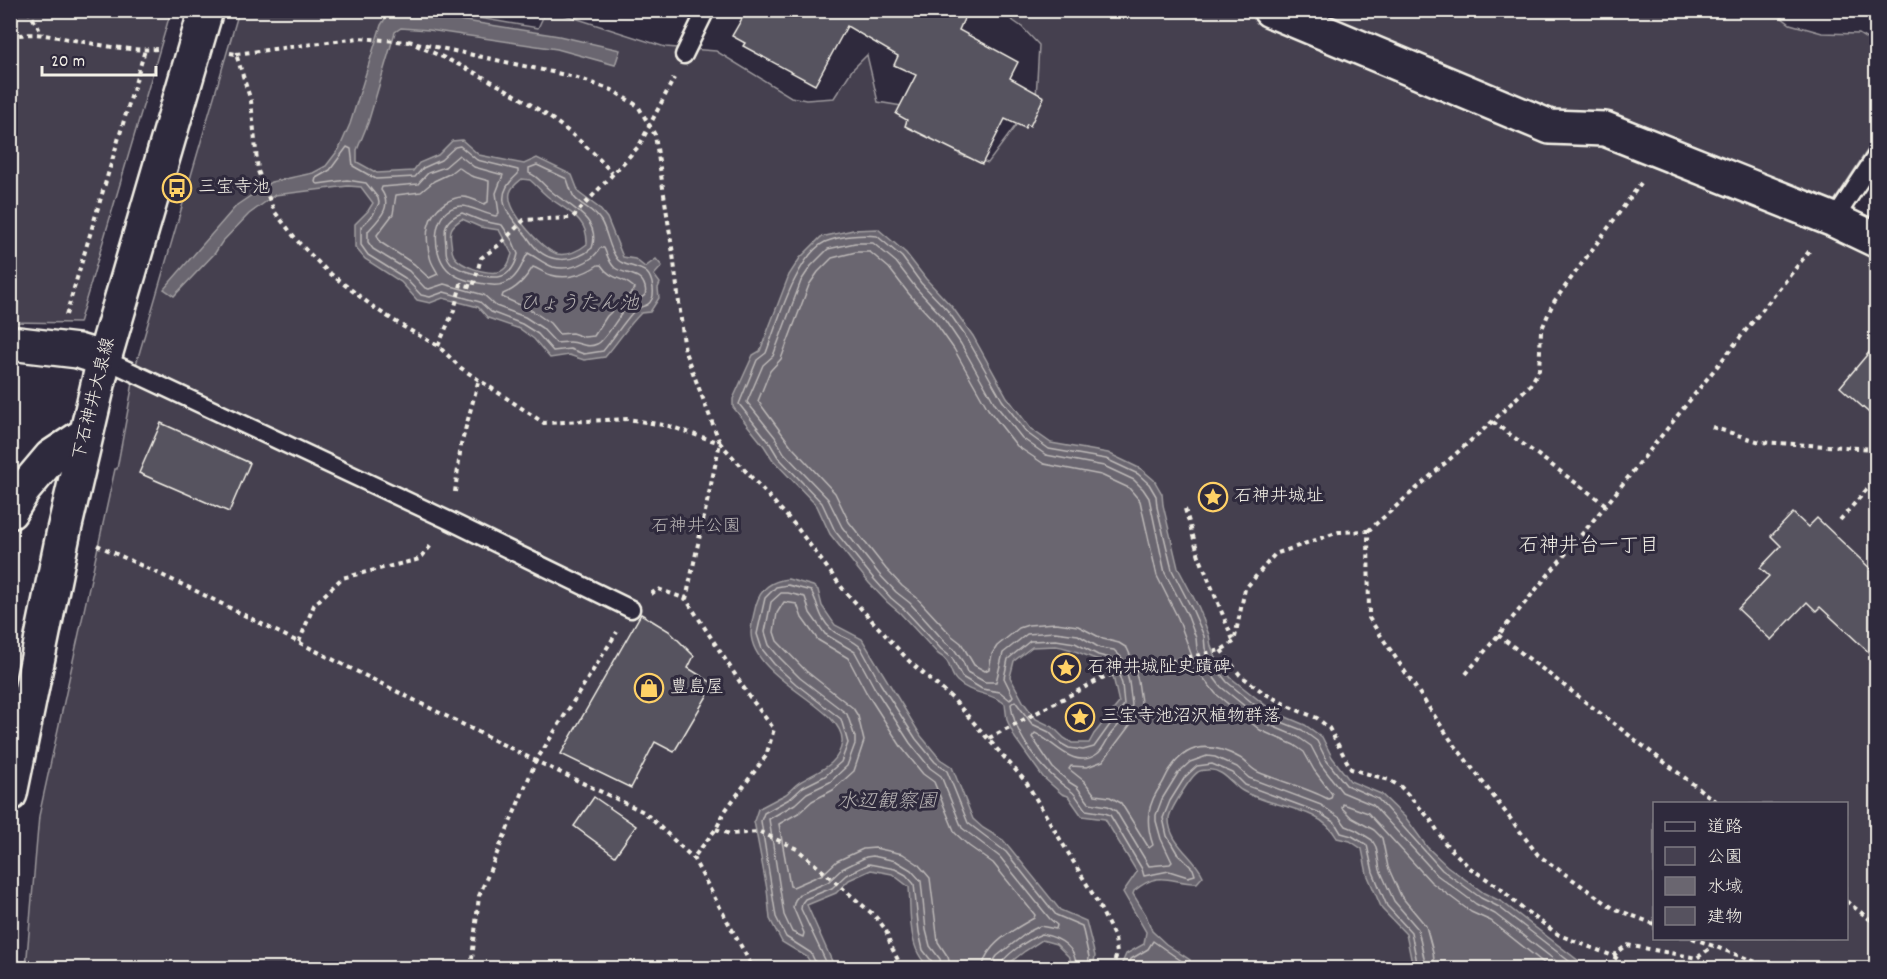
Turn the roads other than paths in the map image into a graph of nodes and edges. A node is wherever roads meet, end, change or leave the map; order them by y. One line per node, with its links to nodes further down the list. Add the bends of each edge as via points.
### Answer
1 (206, 10): 9 (street, 下石神井大泉線)
2 (706, 10): 4 (lane)
3 (1270, 10): 6 (street, via 1550,127 1605,129)
4 (684, 55)
5 (1876, 156): 6 (lane)
6 (1834, 220): 7 (street)
7 (1876, 240)
8 (10, 343): 9 (street, via 78,351)
9 (104, 359): 10 (street, 下石神井大泉線); 12 (lane)
10 (86, 434): 11 (street, via 51,457); 13 (street, 下石神井大泉線)
11 (10, 512)
12 (632, 609)
13 (10, 794)

